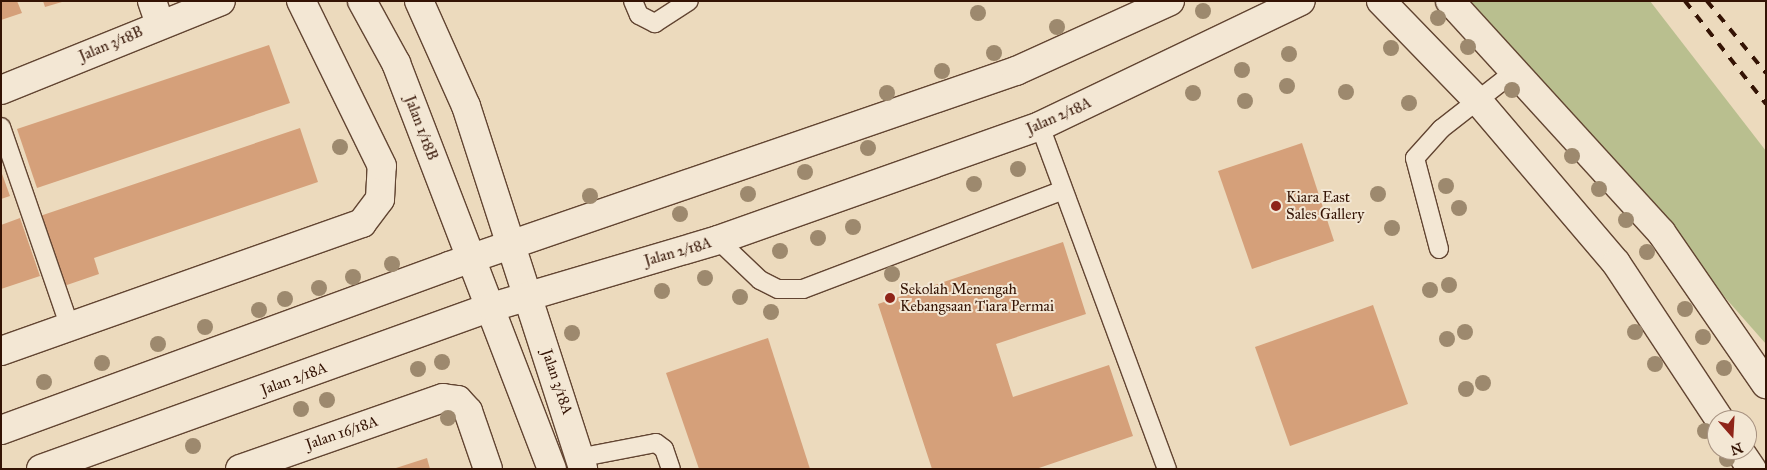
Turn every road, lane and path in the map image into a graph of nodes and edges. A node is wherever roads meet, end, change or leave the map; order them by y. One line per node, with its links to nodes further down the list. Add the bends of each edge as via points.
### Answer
1 (221, 1): 11 (street, Jalan 3/18B)
2 (301, 1): 24 (street, via 382,166 380,199 362,223)
3 (362, 1): 21 (street, Jalan 1/18B, via 396,63)
4 (420, 1): 19 (street, via 466,106)
5 (633, 1): 6 (lane, via 639,15 655,23)
6 (689, 1)
7 (1170, 1): 19 (street, via 1016,71)
8 (1301, 1): 15 (street, Jalan 2/18A)
9 (1381, 1): 14 (street)
10 (1450, 1): 12 (street)
11 (156, 12): 13 (street, Jalan 3/18B)
12 (1514, 72): 14 (lane); 26 (street, via 1661,232)
13 (1, 90)
14 (1479, 102): 20 (lane, via 1441,130 1414,158); 27 (street, via 1616,263)
15 (1040, 126): 17 (lane); 18 (street, Jalan 2/18A)
16 (1, 127): 24 (lane)
17 (1063, 190): 18 (lane, via 803,289 778,290 760,280); 35 (lane)
18 (718, 240): 22 (street, Jalan 2/18A)
19 (511, 244): 21 (street); 22 (street, Jalan 3/18A)
20 (1439, 249)
21 (474, 258): 23 (street, Jalan 1/18B); 28 (street)
22 (528, 297): 23 (street, Jalan 2/18A); 29 (street, Jalan 3/18A)
23 (492, 307): 30 (street, Jalan 2/18A); 33 (street)
24 (70, 327): 25 (street)
25 (1, 351)
26 (1766, 384)
27 (1713, 410)
28 (1, 430)
29 (583, 463): 34 (lane, via 656,443 664,450)
30 (41, 469)
31 (240, 469): 32 (street, Jalan 16/18A, via 443,398 458,400 468,411)
32 (488, 469)
33 (552, 469)
34 (671, 469)
35 (1167, 469)

